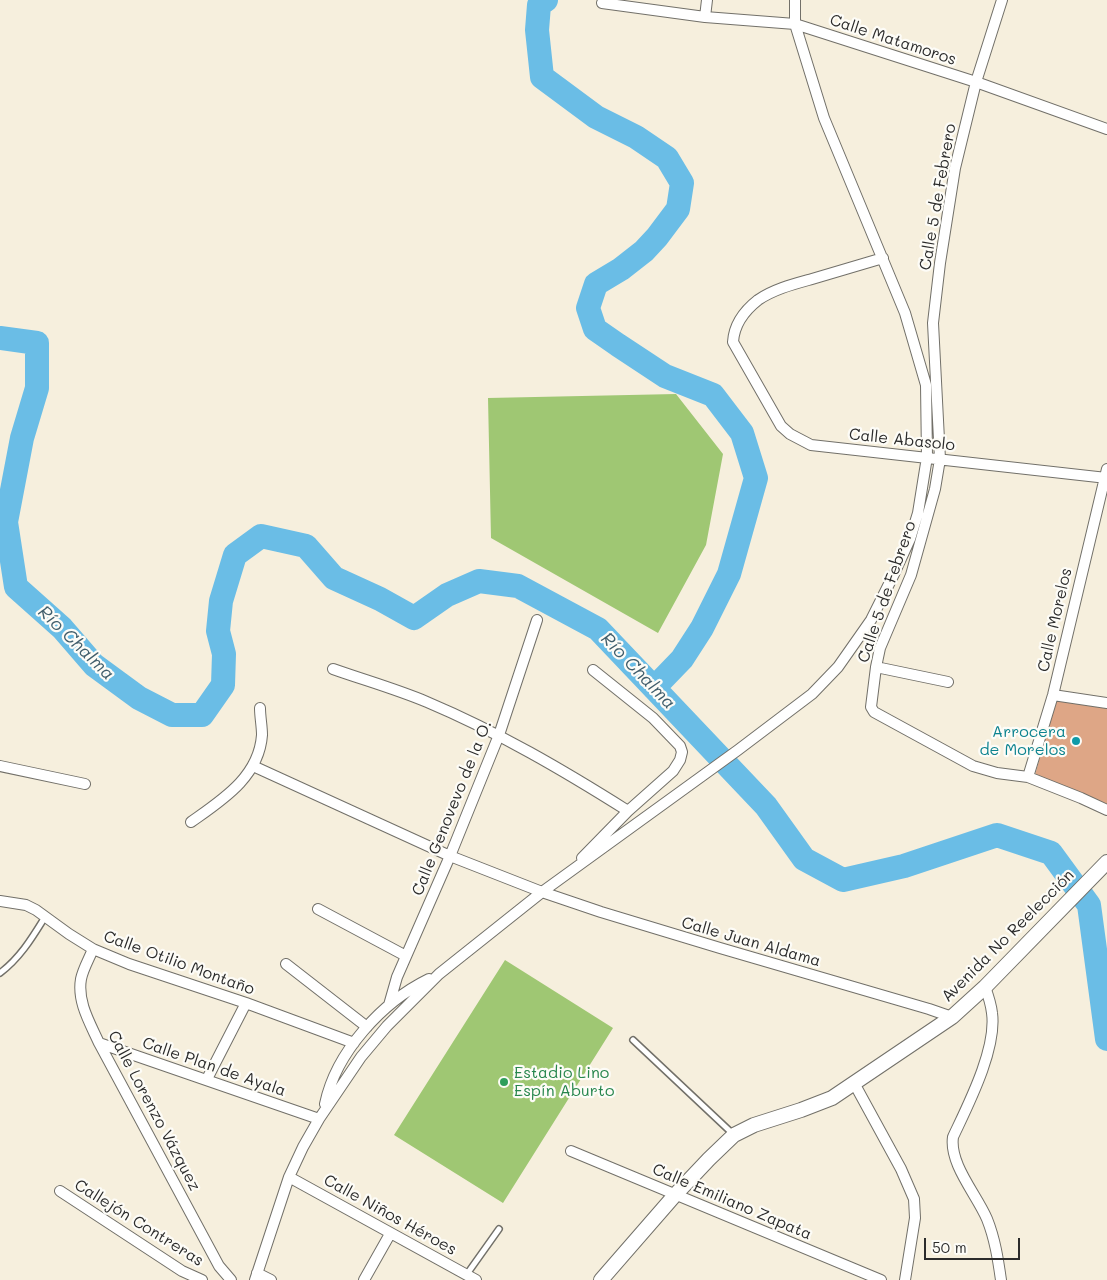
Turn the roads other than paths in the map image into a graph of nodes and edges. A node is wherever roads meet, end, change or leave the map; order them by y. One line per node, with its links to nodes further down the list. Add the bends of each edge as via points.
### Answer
1 (707, 0): 5 (street)
2 (795, 0): 6 (street)
3 (1002, 0): 7 (street, Calle 5 de Febrero)
4 (602, 3): 5 (street, Calle Matamoros)
5 (705, 16): 6 (street, Calle Matamoros)
6 (795, 24): 7 (street, Calle Matamoros); 9 (street, via 824,118)
7 (976, 82): 8 (street, Calle Matamoros); 11 (street, Calle 5 de Febrero, via 955,168 940,263 933,323)
8 (1107, 129)
9 (883, 258): 10 (street, via 905,313); 12 (street, Calle Abasolo, via 779,289 759,300 738,323 734,342 782,426 798,439 811,444)
10 (926, 385): 11 (street); 12 (street)
11 (937, 387): 13 (street, Calle 5 de Febrero)
12 (927, 457): 13 (street, Calle Abasolo); 33 (street, via 918,513 910,539 871,620 838,667 812,694)
13 (940, 459): 14 (street, Calle Abasolo); 16 (street, Calle 5 de Febrero, via 923,537 911,575 880,648)
14 (1106, 475): 20 (street, Calle Morelos)
15 (537, 620): 23 (street, Calle Genovevo de la O.)
16 (876, 667): 19 (street); 26 (street, Calle 5 de Febrero, via 871,705 874,712 973,766 997,774)
17 (333, 669): 23 (street, via 426,702)
18 (593, 670): 29 (street, via 653,718 682,752 673,771)
19 (948, 682)
20 (1053, 695): 21 (street); 26 (street, Calle Morelos)
21 (1107, 703)
22 (260, 708): 25 (street, via 262,734)
23 (499, 735): 29 (street); 31 (street, Calle Genovevo de la O.)
24 (0, 766): 27 (street)
25 (254, 766): 30 (street, via 224,798); 31 (street, Calle Juan Aldama)
26 (1028, 777): 28 (street, Calle 5 de Febrero)
27 (85, 784)
28 (1107, 810)
29 (628, 811): 33 (street)
30 (191, 822)
31 (450, 856): 34 (street, Calle Juan Aldama); 39 (street, Calle Genovevo de la O.)
32 (1107, 862): 43 (street, Avenida No Reelección)
33 (566, 875): 34 (street)
34 (542, 892): 42 (street); 46 (street, Calle Juan Aldama)
35 (0, 902): 37 (street, Calle Otilio Montaño, via 26,905)
36 (318, 909): 39 (street)
37 (45, 917): 38 (street, Calle Otilio Montaño); 41 (lane, via 28,946)
38 (93, 949): 44 (street, Calle Otilio Montaño); 49 (street, Calle Lorenzo Vázquez, via 81,977 80,992)
39 (406, 956): 45 (street, Calle Genovevo de la O.)
40 (286, 964): 47 (street)
41 (0, 973)
42 (439, 974): 45 (street); 53 (street, via 373,1042)
43 (985, 987): 46 (street, Avenida No Reelección); 70 (street, via 992,1013 990,1042 978,1083 952,1145 959,1167 986,1218 995,1243)
44 (246, 1003): 50 (street, Calle Otilio Montaño); 51 (street)
45 (388, 1005): 47 (street)
46 (952, 1017): 52 (street, Avenida No Reelección)
47 (367, 1027): 50 (street)
48 (633, 1040): 54 (lane)
49 (99, 1043): 51 (street, Calle Plan de Ayala); 64 (street, Calle Lorenzo Vázquez)
50 (354, 1043): 53 (street, via 331,1084)
51 (207, 1080): 53 (street, Calle Plan de Ayala)
52 (854, 1083): 54 (street, Avenida No Reelección, via 832,1098); 69 (street, via 914,1199)
53 (321, 1116): 56 (street)
54 (734, 1135): 58 (street, Avenida No Reelección)
55 (571, 1151): 58 (street, Calle Emiliano Zapata)
56 (289, 1177): 60 (street, Calle Niños Héroes); 61 (street)
57 (60, 1192): 63 (street, Callejón Contreras, via 182,1271)
58 (675, 1195): 67 (street, Avenida No Reelección); 68 (street, Calle Emiliano Zapata)
59 (499, 1229): 62 (lane)
60 (390, 1234): 62 (street, Calle Niños Héroes); 66 (street)
61 (256, 1276): 65 (street)
62 (472, 1277)
63 (202, 1280)
64 (230, 1280)
65 (271, 1280)
66 (364, 1280)
67 (602, 1280)
68 (881, 1280)
69 (905, 1280)
70 (1001, 1280)

